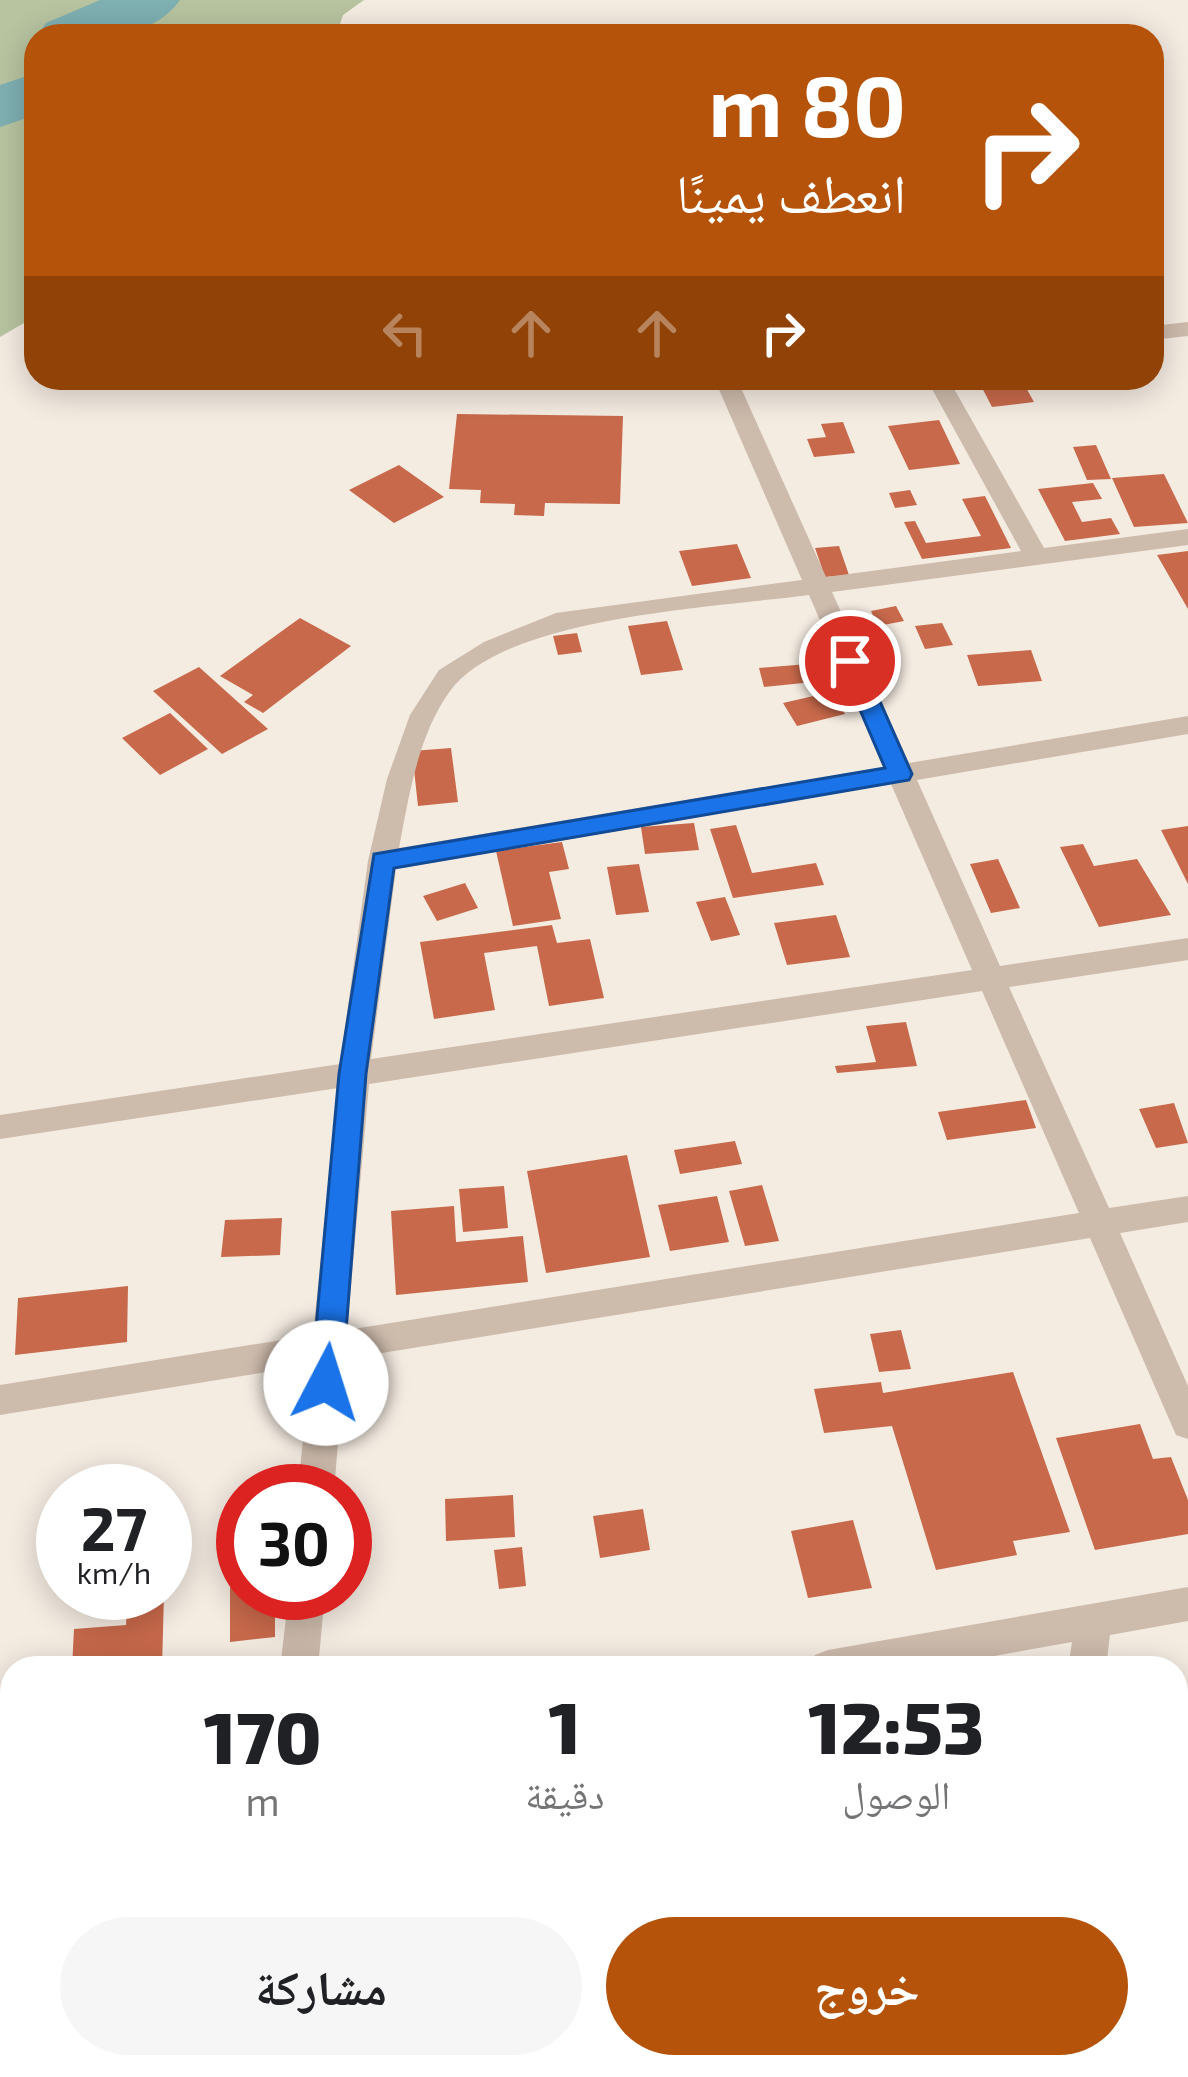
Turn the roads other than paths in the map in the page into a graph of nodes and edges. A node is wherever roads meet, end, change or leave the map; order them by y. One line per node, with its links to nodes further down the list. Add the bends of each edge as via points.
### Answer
1 (730, 390): 5 (street)
2 (944, 390): 4 (street)
3 (1188, 536): 4 (street)
4 (1037, 558): 5 (street)
5 (817, 586): 7 (street); 8 (street, via 556,621 490,650 442,682 407,746)
6 (1188, 725): 7 (street)
7 (900, 774): 8 (street); 10 (street)
8 (382, 861): 11 (street)
9 (1188, 949): 10 (street)
10 (991, 979): 11 (street); 14 (street)
11 (352, 1074): 12 (street); 15 (street)
12 (0, 1127)
13 (1188, 1208): 14 (street)
14 (1100, 1223): 15 (street); 17 (street)
15 (330, 1347): 16 (street); 18 (street)
16 (0, 1400)
17 (1188, 1424)
18 (319, 1464)
19 (1188, 1604): 21 (street)
20 (304, 1620): 22 (street)
21 (1093, 1622): 23 (street); 24 (street)
22 (300, 1656)
23 (896, 1656)
24 (1089, 1656)

